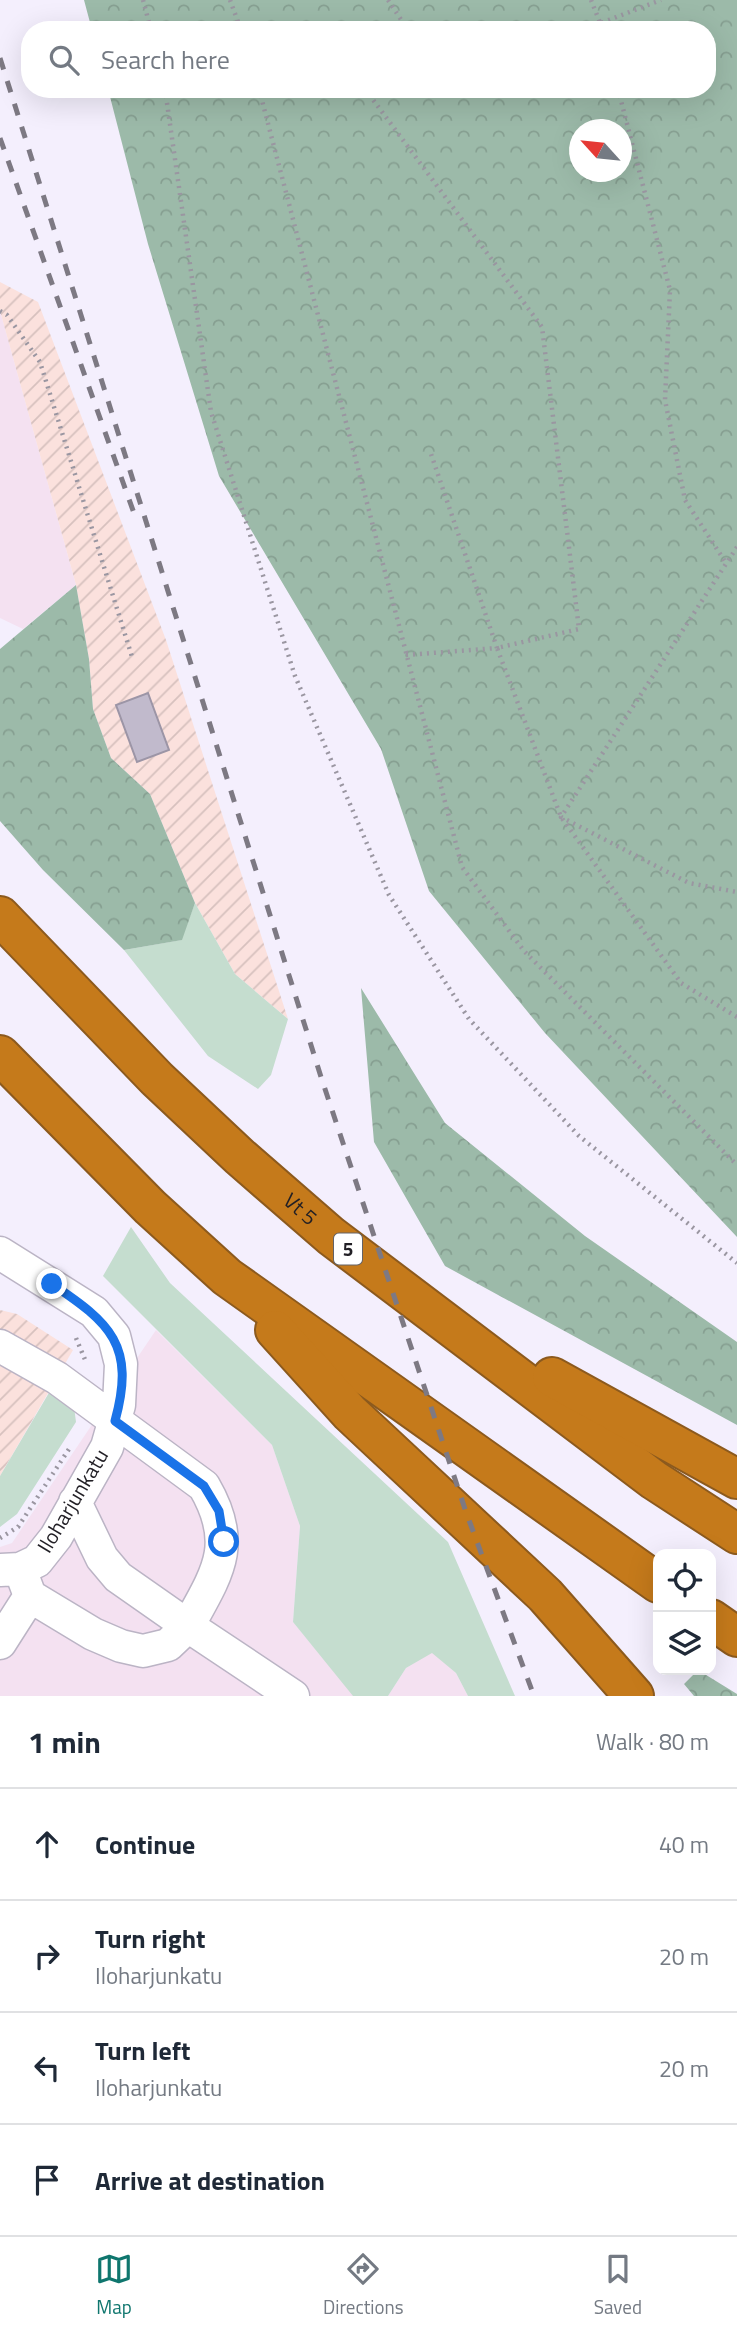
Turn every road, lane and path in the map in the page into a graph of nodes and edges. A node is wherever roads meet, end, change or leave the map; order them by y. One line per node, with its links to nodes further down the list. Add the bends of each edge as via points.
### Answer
1 (142, 0): 6 (path)
2 (230, 0): 7 (path)
3 (388, 0): 8 (path)
4 (591, 0): 9 (path)
5 (662, 0): 10 (path)
6 (148, 21)
7 (238, 21)
8 (402, 21)
9 (600, 21)
10 (606, 21)
11 (166, 98): 30 (path, via 211,412 295,676 388,895 469,1020 579,1136)
12 (261, 98): 20 (path)
13 (372, 98): 19 (path, via 542,327 579,629)
14 (620, 98): 18 (path, via 670,290 665,400 685,500)
15 (0, 311): 21 (path, via 40,362)
16 (430, 451): 19 (path)
17 (737, 547): 18 (path)
18 (726, 563): 22 (path)
19 (496, 648): 20 (path); 22 (path)
20 (406, 655): 27 (path, via 462,867 524,951)
21 (133, 660)
22 (561, 817): 23 (path, via 689,883); 25 (path, via 681,983)
23 (737, 892)
24 (0, 916): 28 (highway, Vt 5 / 5, via 157,1079)
25 (737, 1017)
26 (0, 1055): 31 (highway)
27 (737, 1165)
28 (331, 1236): 34 (highway, via 566,1386); 36 (highway, Vt 5 / 5, via 654,1480)
29 (0, 1253): 33 (street, Iloharjunkatu, via 94,1312 114,1336 121,1364)
30 (737, 1263)
31 (227, 1277): 38 (highway); 44 (highway, via 349,1413 545,1595)
32 (0, 1346): 33 (street, via 57,1378)
33 (115, 1421): 35 (street, Iloharjunkatu, via 107,1447); 40 (street, via 204,1486 219,1511 224,1542 214,1581)
34 (737, 1479)
35 (75, 1502): 37 (street, Iloharjunkatu, via 56,1537); 40 (street, via 102,1558 118,1577)
36 (737, 1534)
37 (17, 1579): 40 (street, via 93,1634 144,1651 168,1646); 42 (street)
38 (653, 1579)
39 (716, 1622): 41 (highway)
40 (188, 1626): 43 (street)
41 (737, 1637)
42 (0, 1643)
43 (293, 1696)
44 (634, 1696)

